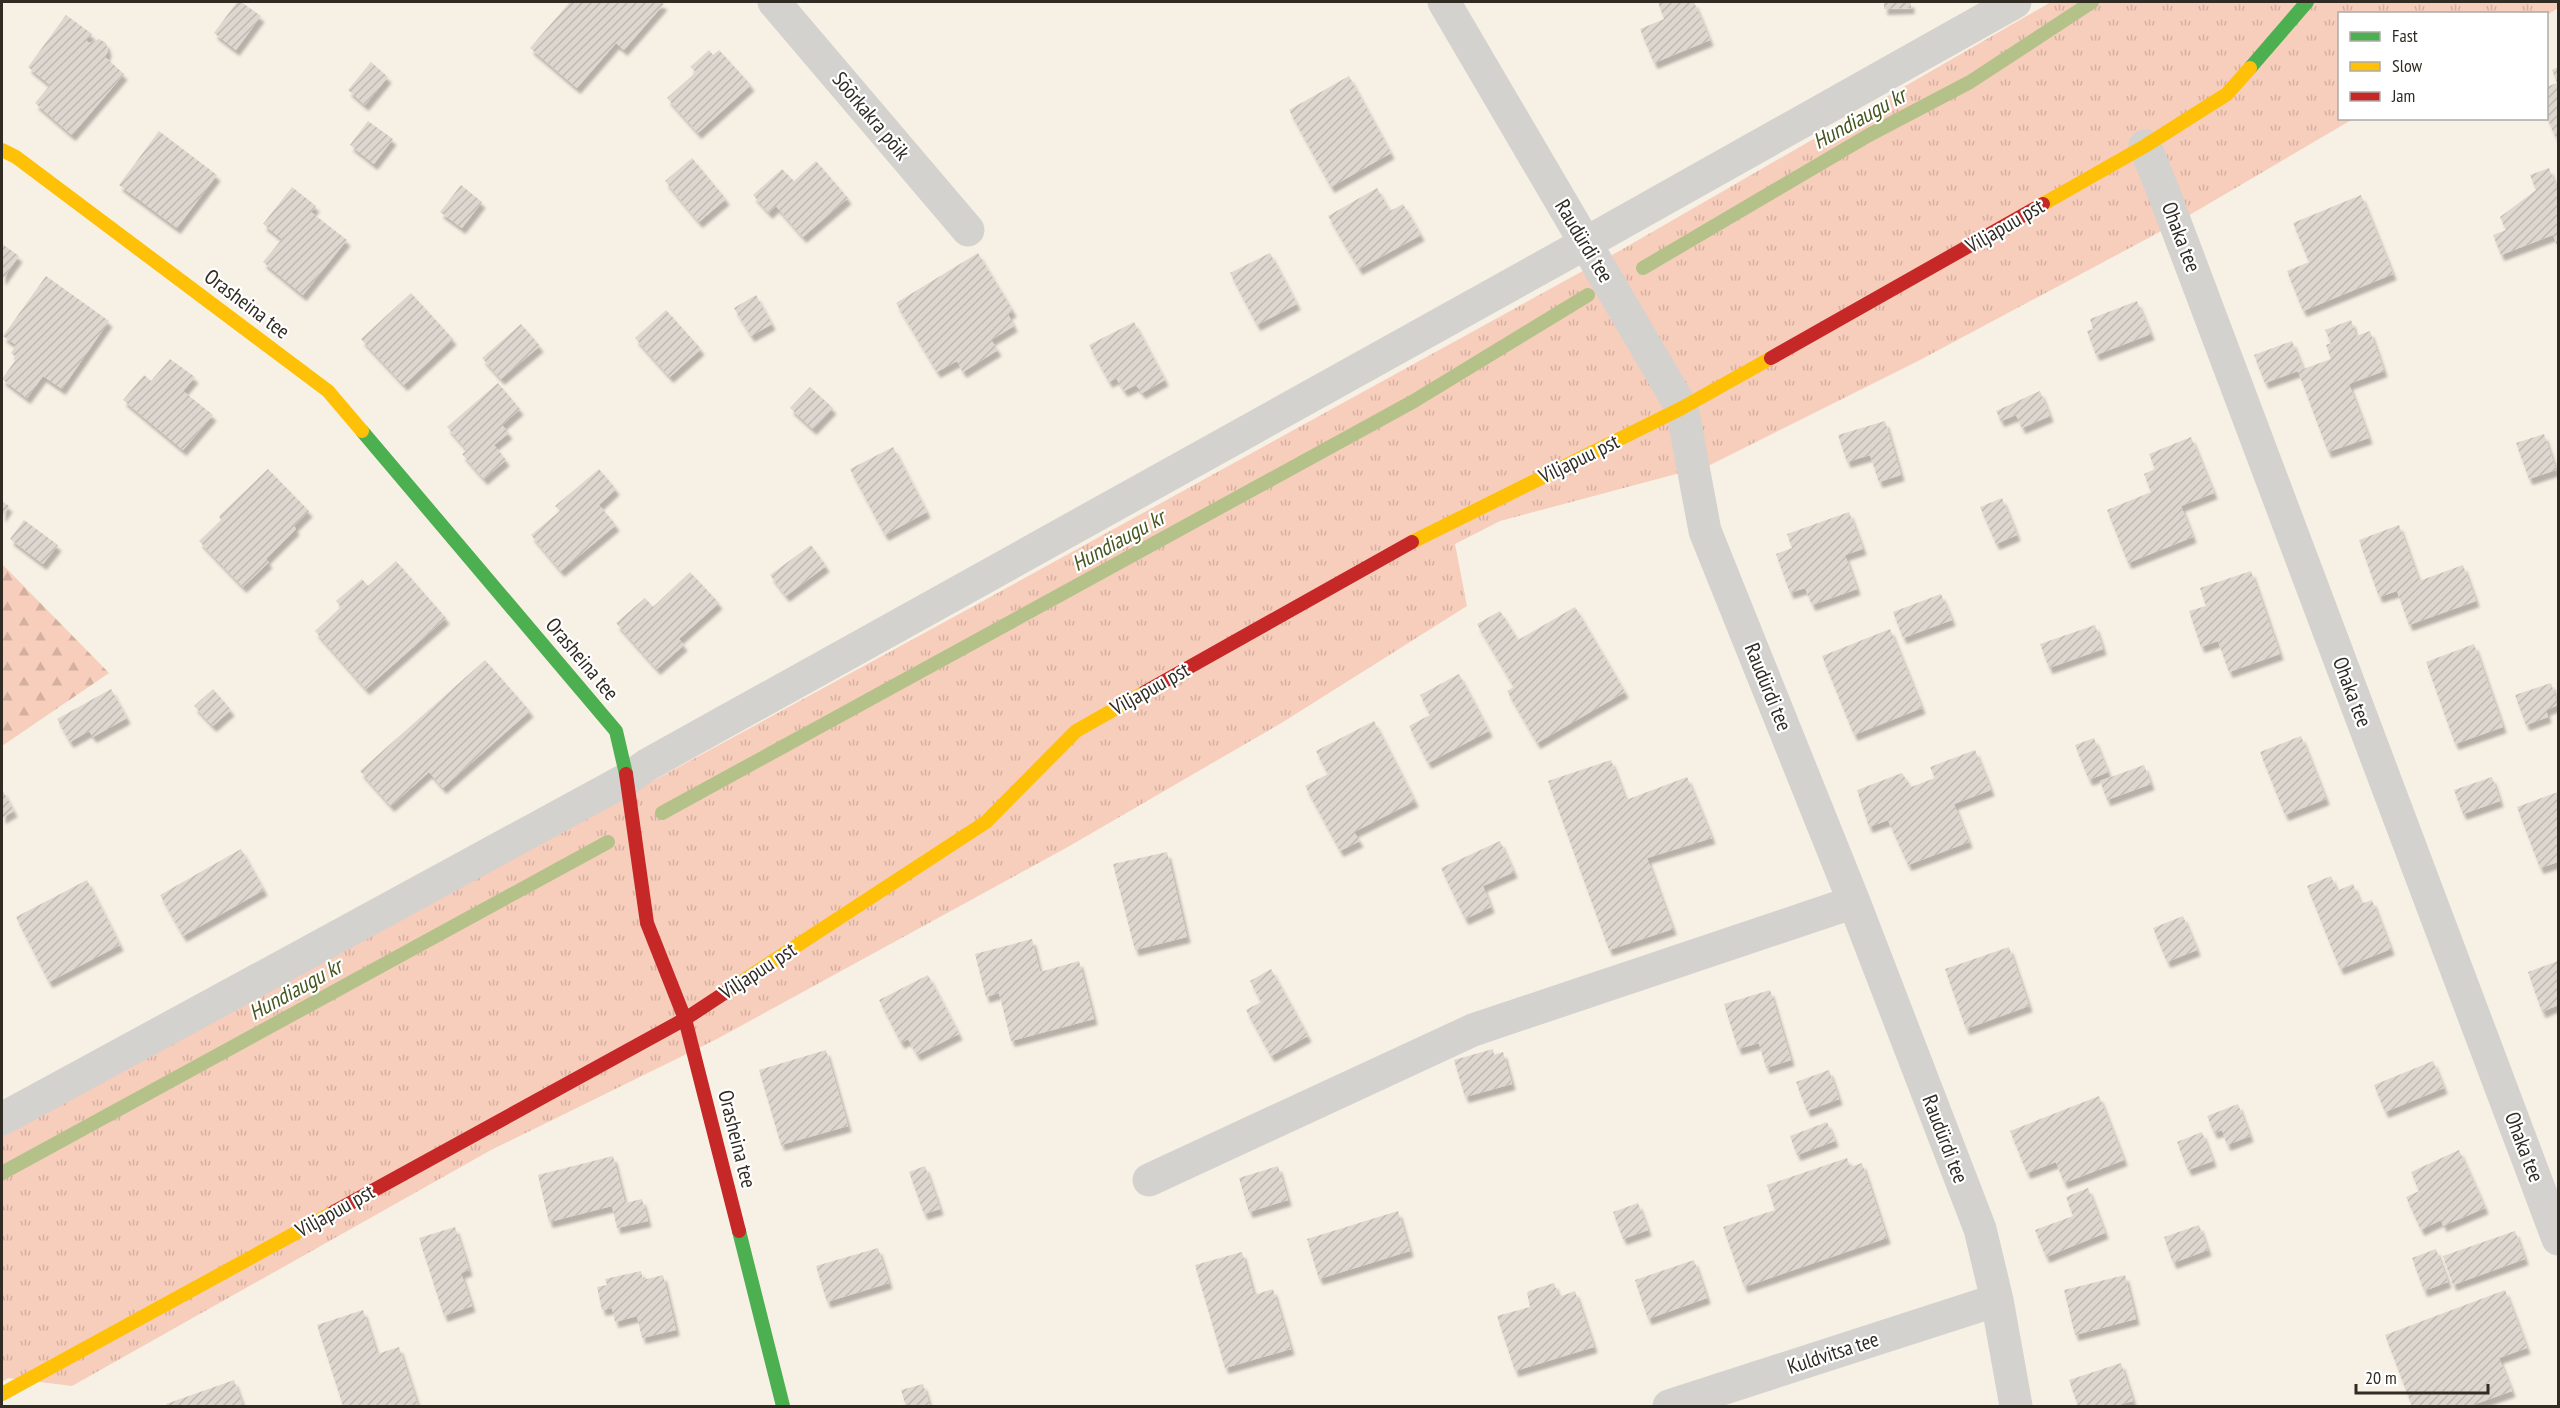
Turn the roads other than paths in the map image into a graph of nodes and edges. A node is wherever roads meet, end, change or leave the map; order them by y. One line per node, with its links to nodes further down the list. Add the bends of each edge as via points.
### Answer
1 (774, 2): 7 (street, Sõõrkakra põik)
2 (1444, 2): 8 (street, Raudürdi tee)
3 (2015, 2): 8 (street)
4 (2307, 2): 5 (street, Viljapuu pst, via 2227,94)
5 (2145, 146): 9 (street, Viljapuu pst); 15 (street, Ohaka tee)
6 (2, 150): 10 (street, Orasheina tee, via 328,391 616,731)
7 (968, 230)
8 (1586, 243): 9 (street, Raudürdi tee); 10 (street)
9 (1682, 408): 11 (street, Raudürdi tee, via 1705,531); 12 (street, Viljapuu pst, via 1413,541 1076,731 986,822)
10 (627, 779): 12 (street, Orasheina tee, via 647,923); 13 (street)
11 (1854, 902): 14 (street, via 1473,1030); 16 (street, Raudürdi tee, via 1980,1229)
12 (685, 1019): 17 (street, Viljapuu pst); 18 (street, Orasheina tee)
13 (2, 1119)
14 (1149, 1180)
15 (2559, 1239)
16 (1997, 1300): 19 (street, Kuldvitsa tee); 20 (street, Raudürdi tee)
17 (2, 1394)
18 (783, 1407)
19 (1670, 1407)
20 (2016, 1407)

